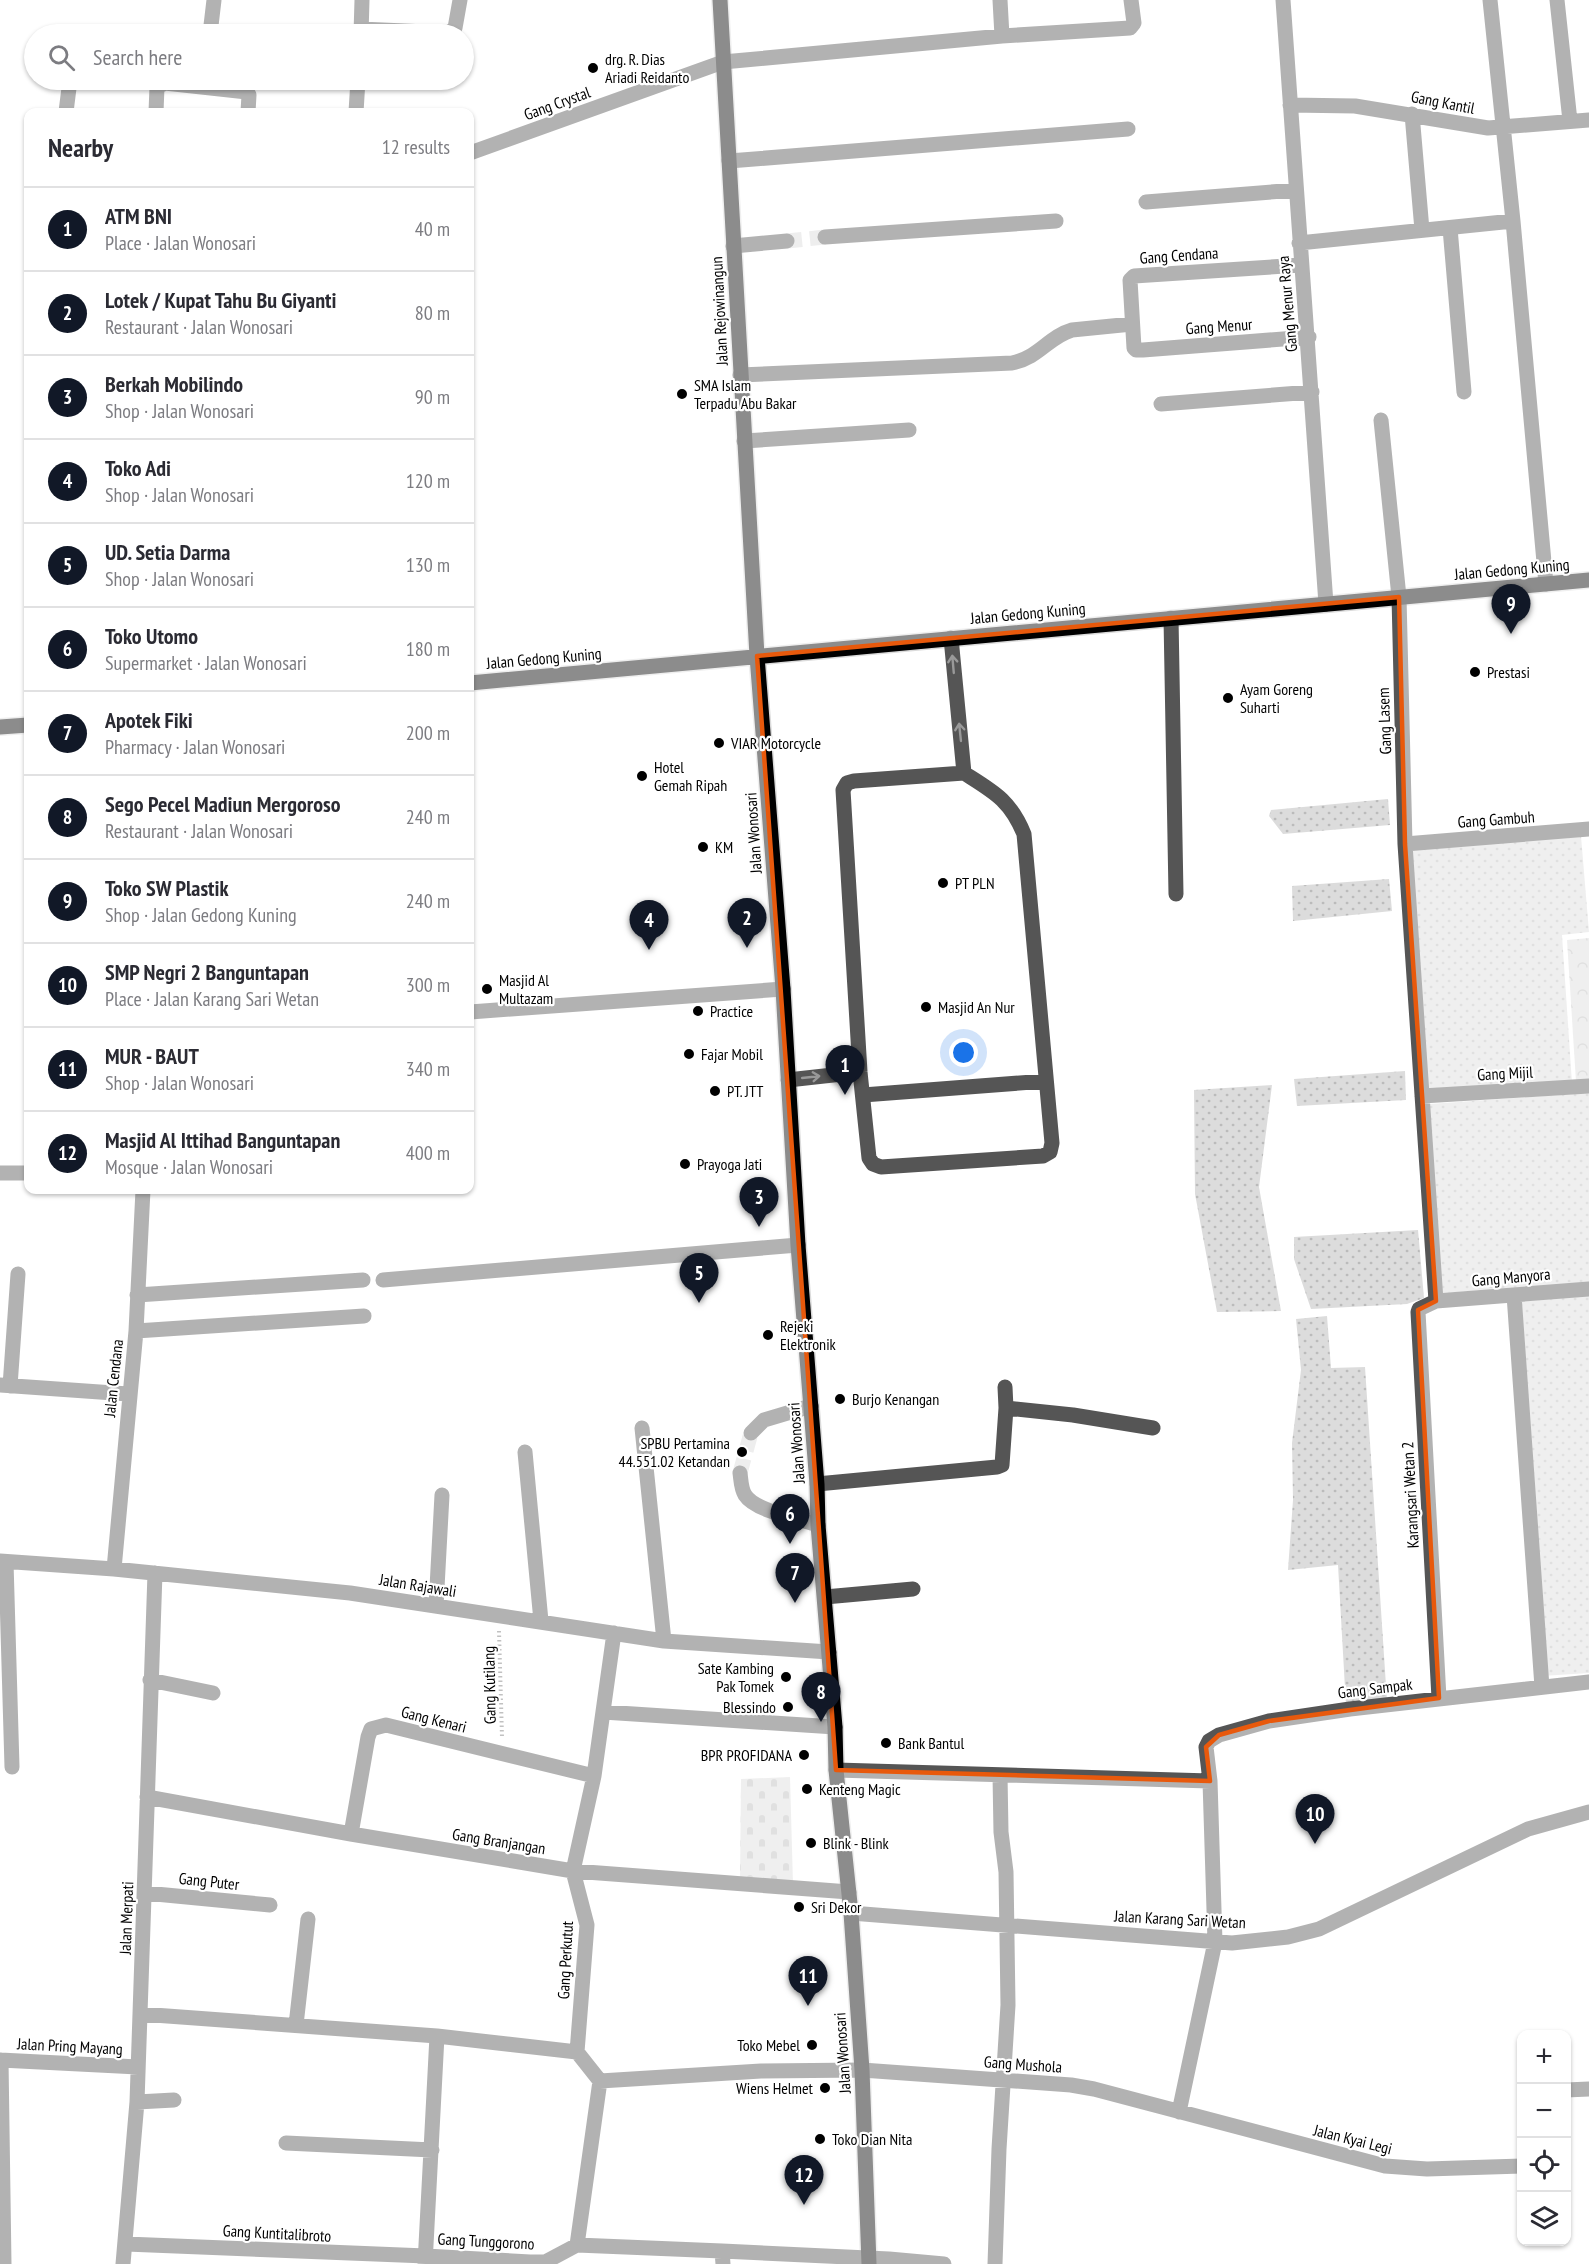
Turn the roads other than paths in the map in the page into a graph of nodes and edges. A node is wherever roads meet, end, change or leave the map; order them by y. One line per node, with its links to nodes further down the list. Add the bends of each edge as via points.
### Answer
1 (214, 0): 10 (street)
2 (362, 0): 11 (street)
3 (460, 0): 12 (street)
4 (720, 0): 14 (main road, Jalan Rejowinangun)
5 (1000, 0): 13 (street)
6 (1131, 0): 13 (street, Gang Crystal, via 1134,23 1130,28)
7 (1283, 0): 19 (street, Gang Menur Raya)
8 (1490, 0): 27 (street)
9 (1557, 0): 26 (street)
10 (211, 24)
11 (361, 24)
12 (456, 24)
13 (1002, 36): 14 (street, Gang Crystal)
14 (723, 62): 29 (street, Gang Crystal); 30 (main road, Jalan Rejowinangun)
15 (69, 90): 20 (street)
16 (157, 90): 21 (street)
17 (238, 90): 22 (street, via 248,92)
18 (357, 90): 23 (street)
19 (1290, 105): 24 (street, Gang Kantil, via 1355,106); 31 (street, Gang Menur Raya)
20 (66, 108)
21 (156, 108)
22 (248, 108)
23 (356, 108)
24 (1412, 114): 27 (street, Gang Kantil); 36 (street)
25 (1589, 120): 26 (street, Gang Kantil)
26 (1570, 121): 27 (street, Gang Kantil)
27 (1503, 128): 34 (street)
28 (1128, 129): 30 (street)
29 (474, 152)
30 (729, 161): 40 (main road, Jalan Rejowinangun)
31 (1296, 190): 32 (street); 39 (street, Gang Menur Raya)
32 (1146, 202)
33 (1056, 221): 37 (street)
34 (1513, 221): 35 (street); 53 (street)
35 (1450, 228): 36 (street); 47 (street)
36 (1422, 230): 39 (street)
37 (825, 237)
38 (787, 241): 40 (street)
39 (1299, 243): 41 (street, Gang Menur Raya)
40 (733, 246): 45 (main road, Jalan Rejowinangun)
41 (1301, 265): 42 (street, Gang Cendana, via 1134,276 1130,280); 43 (street, Gang Menur Raya)
42 (1132, 324): 44 (street, Gang Cendana); 45 (street, via 1072,330 1026,360 1012,363)
43 (1309, 337): 44 (street, Gang Menur); 46 (street, Gang Menur Raya)
44 (1134, 348)
45 (740, 375): 51 (main road, Jalan Rejowinangun)
46 (1312, 392): 48 (street); 55 (street, Gang Menur Raya)
47 (1464, 392)
48 (1161, 404)
49 (1381, 420): 54 (street, Gang Lasem)
50 (909, 430): 51 (street)
51 (744, 441): 58 (main road, Jalan Rejowinangun)
52 (1589, 580): 53 (main road, Jalan Gedong Kuning)
53 (1546, 584): 54 (main road, Jalan Gedong Kuning)
54 (1399, 597): 55 (main road, Jalan Gedong Kuning); 64 (street, Gang Lasem)
55 (1326, 604): 56 (main road, Jalan Gedong Kuning)
56 (1171, 618): 57 (main road, Jalan Gedong Kuning); 65 (street)
57 (951, 638): 58 (main road, Jalan Gedong Kuning); 62 (street, one-way to 57)
58 (757, 656): 59 (main road, Jalan Gedong Kuning); 66 (main road, Jalan Wonosari)
59 (474, 683)
60 (24, 724): 61 (main road)
61 (0, 727)
62 (964, 773): 68 (street, via 854,781 843,790); 70 (street, via 998,795 1015,813 1024,834)
63 (1589, 829): 64 (street, Gang Gambuh)
64 (1405, 844): 73 (street, Gang Lasem)
65 (1176, 894)
66 (783, 989): 67 (street); 69 (main road, Jalan Wonosari)
67 (474, 1012)
68 (860, 1072): 69 (street, one-way to 68); 72 (street)
69 (788, 1080): 77 (main road, Jalan Wonosari)
70 (1046, 1081): 72 (street); 72 (street, via 1052,1143 1050,1152 1043,1156 880,1167 869,1158)
71 (1589, 1086): 73 (street, Gang Mijil)
72 (863, 1095)
73 (1422, 1096): 84 (street, Gang Lasem)
74 (0, 1173): 75 (street)
75 (24, 1173)
76 (143, 1194): 82 (street, Jalan Cendana)
77 (798, 1245): 80 (street); 90 (main road, Jalan Wonosari)
78 (18, 1274): 87 (street)
79 (363, 1280): 82 (street)
80 (383, 1280)
81 (1589, 1289): 83 (street, Gang Manyora)
82 (137, 1295): 86 (street, Jalan Cendana)
83 (1514, 1295): 84 (street, Gang Manyora); 112 (street)
84 (1437, 1301): 114 (street, Karangsari Wetan 2, via 1419,1309 1418,1316)
85 (364, 1316): 86 (street)
86 (135, 1331): 89 (street, Jalan Cendana)
87 (5, 1385): 89 (street)
88 (1005, 1387): 91 (street)
89 (128, 1394): 101 (street, Jalan Cendana)
90 (811, 1406): 94 (street, via 764,1420); 97 (main road, Jalan Wonosari)
91 (1006, 1408): 93 (street); 97 (street, via 1002,1465)
92 (642, 1428): 108 (street)
93 (1153, 1428)
94 (751, 1433)
95 (525, 1452): 106 (street)
96 (740, 1473): 99 (street, via 742,1489 754,1505)
97 (817, 1484): 99 (main road, Jalan Wonosari)
98 (442, 1495): 105 (street)
99 (818, 1525): 104 (main road, Jalan Wonosari)
100 (3, 1562): 101 (street, Jalan Rajawali); 117 (street)
101 (114, 1569): 102 (street, Jalan Rajawali)
102 (155, 1573): 105 (street, Jalan Rajawali); 110 (street, Jalan Merpati)
103 (913, 1588): 104 (street)
104 (825, 1597): 109 (main road, Jalan Wonosari)
105 (436, 1606): 106 (street, Jalan Rajawali)
106 (541, 1621): 107 (street, Jalan Rajawali)
107 (614, 1633): 108 (street, Jalan Rajawali); 115 (street)
108 (664, 1641): 109 (street, Jalan Rajawali)
109 (829, 1652): 116 (main road, Jalan Wonosari)
110 (150, 1680): 113 (street); 122 (street, Jalan Merpati)
111 (1589, 1682): 112 (street, Gang Sampak)
112 (1542, 1688): 114 (street, Gang Sampak)
113 (213, 1693)
114 (1440, 1698): 121 (street, Gang Sampak, via 1269,1721 1219,1735 1206,1747)
115 (603, 1712): 116 (street); 120 (street)
116 (835, 1727): 118 (main road, Jalan Wonosari)
117 (12, 1767)
118 (836, 1770): 119 (street); 126 (main road, Jalan Wonosari)
119 (1000, 1775): 121 (street); 131 (street)
120 (594, 1776): 124 (street, Gang Kenari, via 386,1725 371,1729); 125 (street)
121 (1210, 1782): 132 (street)
122 (147, 1797): 124 (street, Gang Branjangan); 127 (street, Jalan Merpati)
123 (1589, 1812): 132 (street, Jalan Karang Sari Wetan, via 1528,1828 1319,1929 1288,1937)
124 (351, 1834): 125 (street, Gang Branjangan)
125 (573, 1871): 126 (street, Gang Branjangan); 136 (street, Gang Perkutut, via 587,1925)
126 (849, 1892): 129 (main road, Jalan Wonosari)
127 (145, 1893): 128 (street, Gang Puter); 133 (street, Jalan Merpati)
128 (270, 1905)
129 (851, 1913): 131 (street, Jalan Karang Sari Wetan); 139 (main road, Jalan Wonosari)
130 (308, 1919): 134 (street)
131 (1006, 1925): 132 (street, Jalan Karang Sari Wetan); 140 (street)
132 (1215, 1942): 146 (street)
133 (140, 2014): 134 (street); 138 (street, Jalan Merpati)
134 (296, 2025): 135 (street)
135 (437, 2036): 136 (street); 148 (street)
136 (577, 2052): 141 (street)
137 (0, 2060): 138 (street, Jalan Pring Mayang); 155 (street)
138 (138, 2067): 145 (street, Jalan Merpati)
139 (862, 2070): 140 (street, Gang Mushola); 141 (street, Gang Mushola); 154 (main road, Jalan Wonosari)
140 (1005, 2080): 146 (street, Gang Mushola, via 1082,2087); 158 (street)
141 (600, 2081): 151 (street)
142 (1589, 2089): 143 (street)
143 (1571, 2090)
144 (174, 2100): 145 (street)
145 (137, 2103): 150 (street, Jalan Merpati)
146 (1179, 2112): 149 (street, Jalan Kyai Legi, via 1396,2168)
147 (286, 2143): 148 (street)
148 (432, 2150): 153 (street)
149 (1517, 2166)
150 (126, 2244): 153 (street, Gang Kuntitalibroto); 156 (street, Jalan Merpati)
151 (577, 2245): 152 (street); 153 (street, Gang Tunggorono, via 545,2262)
152 (723, 2258): 154 (street)
153 (425, 2260)
154 (869, 2261): 157 (street)
155 (4, 2264)
156 (123, 2264)
157 (944, 2264)
158 (995, 2264)

